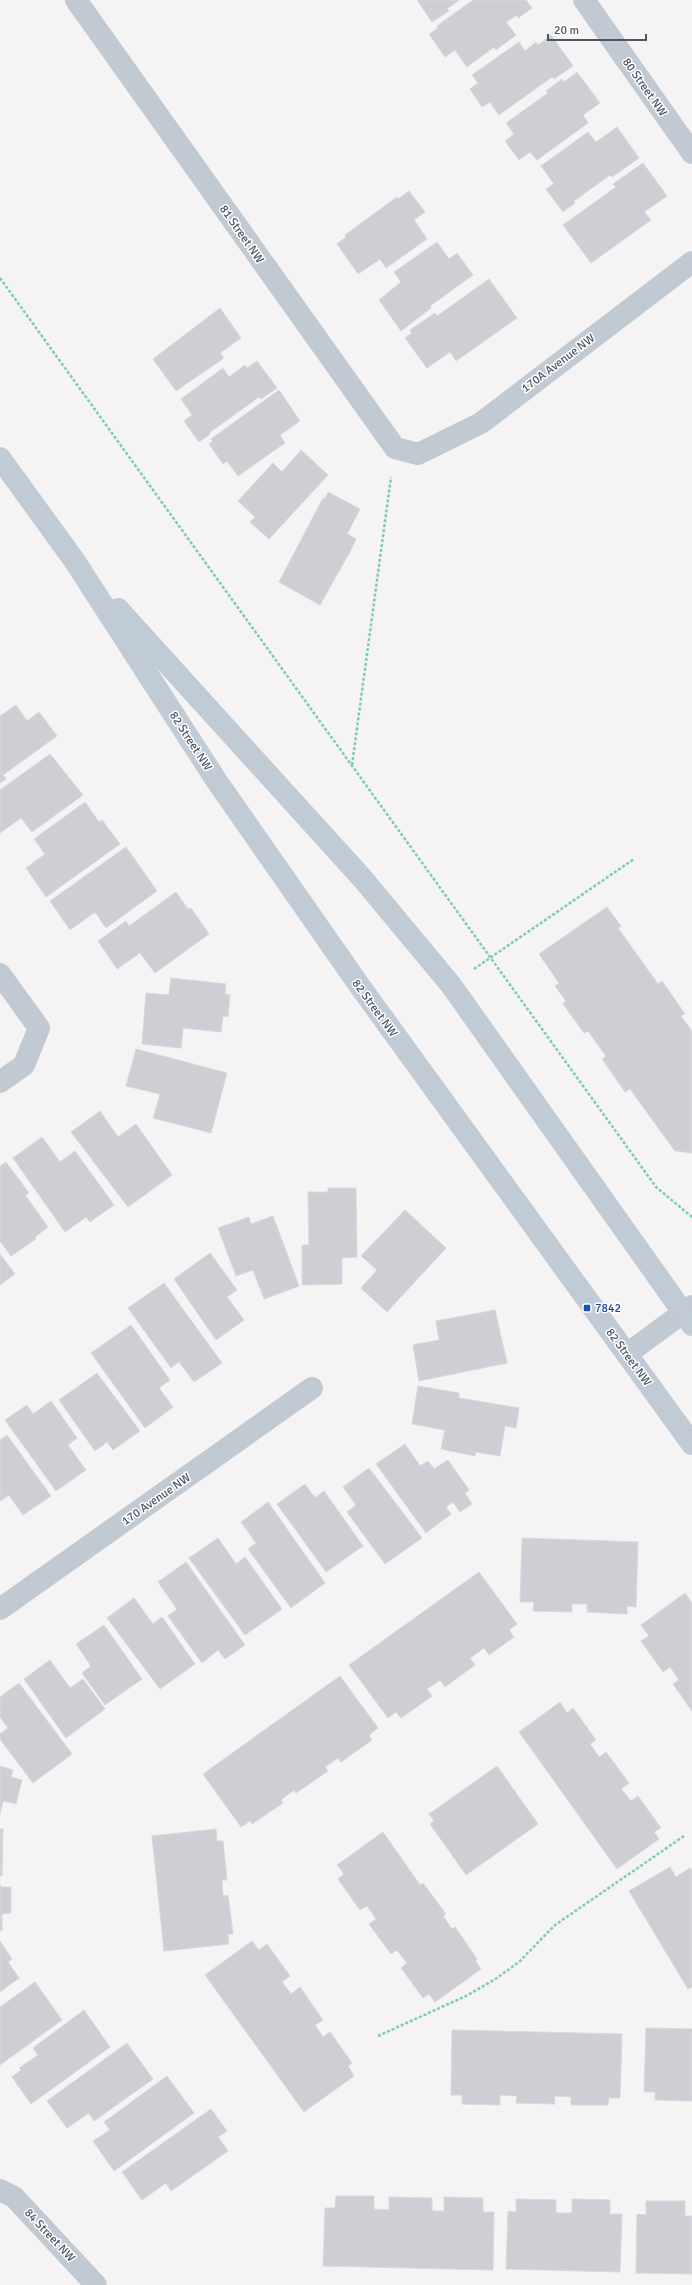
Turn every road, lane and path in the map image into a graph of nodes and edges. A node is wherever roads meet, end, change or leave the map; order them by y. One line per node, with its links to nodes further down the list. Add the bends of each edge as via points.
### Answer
1 (76, 0): 6 (street, 81 Street NW)
2 (584, 0): 3 (street, 80 Street NW)
3 (692, 154)
4 (692, 262): 6 (street, 170A Avenue NW, via 481,423 418,454)
5 (0, 278): 9 (path)
6 (395, 448): 9 (path)
7 (0, 458): 8 (main road, 82 Street NW)
8 (74, 560): 13 (main road, 82 Street NW, via 362,878); 17 (main road, 82 Street NW, via 216,780 345,966)
9 (352, 765): 11 (path)
10 (634, 859): 11 (path)
11 (491, 958): 13 (path); 15 (path, via 656,1187)
12 (0, 974): 14 (street, via 39,1028 24,1065)
13 (451, 985): 16 (main road, 82 Street NW)
14 (0, 1082)
15 (692, 1217)
16 (689, 1315): 17 (street)
17 (627, 1354): 19 (main road, 82 Street NW)
18 (312, 1388): 20 (street, 170 Avenue NW)
19 (692, 1444)
20 (0, 1609)
21 (684, 1836): 22 (path, via 555,1925 519,1962 497,1978 468,1995)
22 (378, 2036)
23 (0, 2190): 24 (street, 84 Street NW, via 14,2197)
24 (96, 2285)

